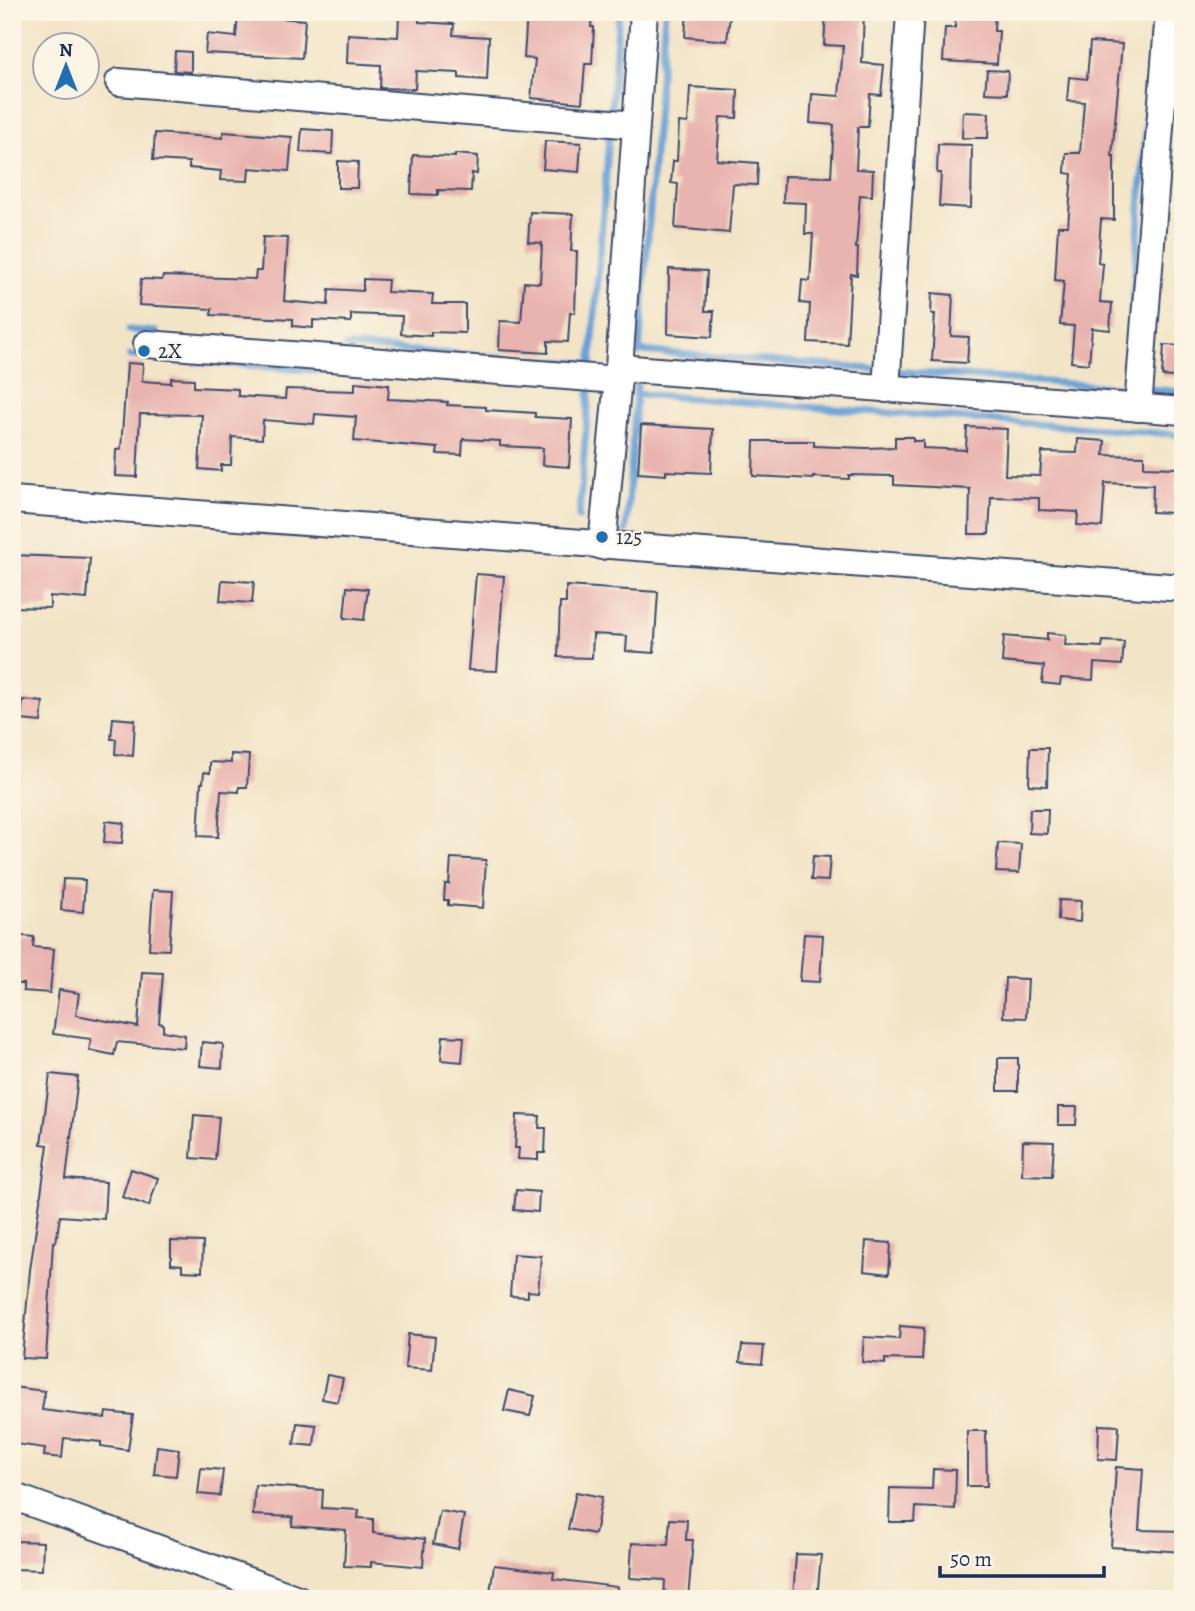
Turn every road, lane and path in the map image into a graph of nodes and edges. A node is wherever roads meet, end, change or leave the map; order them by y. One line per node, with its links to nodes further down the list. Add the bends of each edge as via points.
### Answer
1 (644, 12): 5 (street)
2 (910, 12): 8 (street)
3 (1169, 12): 9 (street)
4 (119, 82): 5 (street)
5 (635, 125): 7 (street)
6 (147, 344): 7 (street)
7 (618, 374): 8 (street); 12 (street)
8 (886, 389): 9 (street)
9 (1138, 408): 10 (street)
10 (1183, 411)
11 (12, 500): 12 (street)
12 (602, 546): 13 (street)
13 (1183, 588)
14 (12, 1496): 15 (street)
15 (298, 1599)

